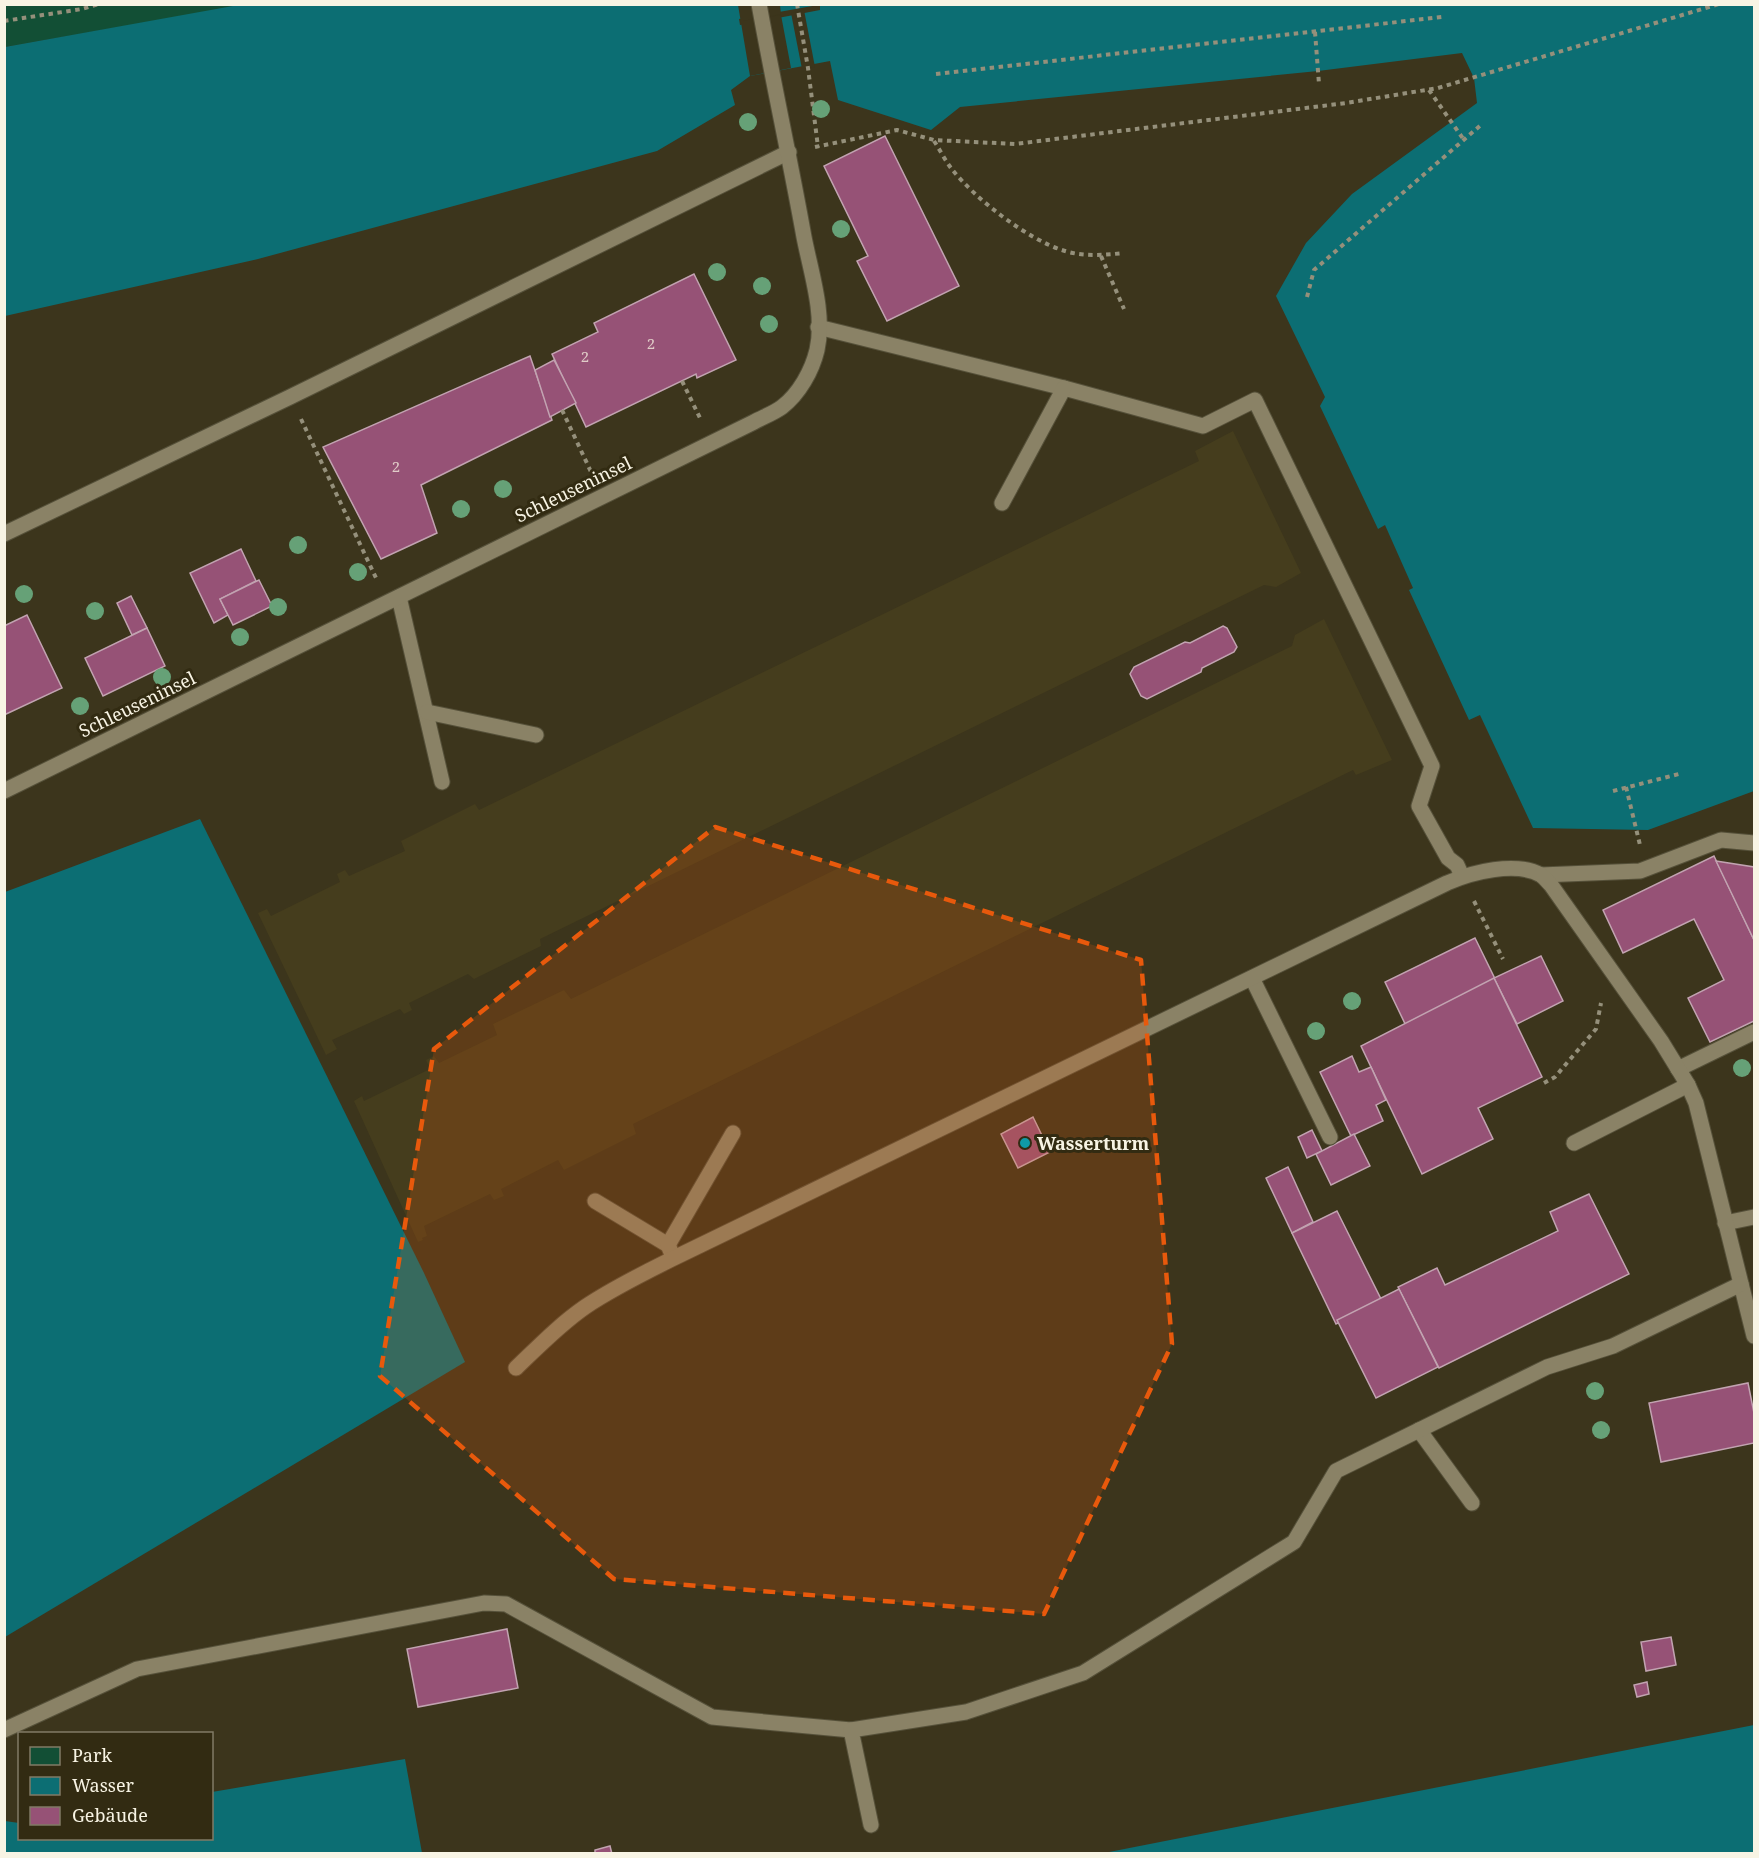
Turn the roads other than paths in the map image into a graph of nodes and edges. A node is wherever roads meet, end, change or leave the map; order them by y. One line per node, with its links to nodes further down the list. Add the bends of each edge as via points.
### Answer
1 (759, 4): 2 (lane, Schleuseninsel)
2 (789, 152): 3 (lane, Schleuseninsel, via 818,307); 6 (lane)
3 (818, 327): 4 (lane); 7 (lane, Schleuseninsel, via 817,350 810,369 797,393 781,408)
4 (1064, 388): 5 (lane); 14 (lane, via 1203,426 1255,400 1432,766 1419,806)
5 (1002, 503)
6 (4, 534)
7 (393, 600): 8 (lane); 11 (lane, Schleuseninsel)
8 (427, 712): 9 (lane); 10 (lane)
9 (536, 735)
10 (442, 782)
11 (4, 791)
12 (1755, 843): 13 (lane, via 1721,840 1640,872)
13 (1541, 875): 14 (lane, via 1528,870 1491,869); 17 (lane)
14 (1462, 876): 15 (lane)
15 (1252, 978): 20 (lane); 25 (lane)
16 (1755, 1032): 17 (lane)
17 (1678, 1069): 18 (lane)
18 (1688, 1085): 21 (lane); 24 (lane, via 1704,1132)
19 (733, 1133): 25 (lane)
20 (1330, 1137)
21 (1574, 1143)
22 (595, 1201): 25 (lane)
23 (1755, 1217): 24 (lane)
24 (1725, 1223): 26 (lane)
25 (671, 1251): 28 (lane, via 557,1328)
26 (1740, 1284): 27 (lane); 29 (lane, via 1613,1346 1547,1366)
27 (1755, 1336)
28 (516, 1368)
29 (1419, 1430): 30 (lane); 32 (lane, via 1336,1471 1294,1542 1083,1673 966,1712)
30 (1472, 1503)
31 (4, 1730): 32 (lane, via 137,1669 484,1603 506,1604 712,1717)
32 (851, 1730): 33 (lane)
33 (871, 1825)

